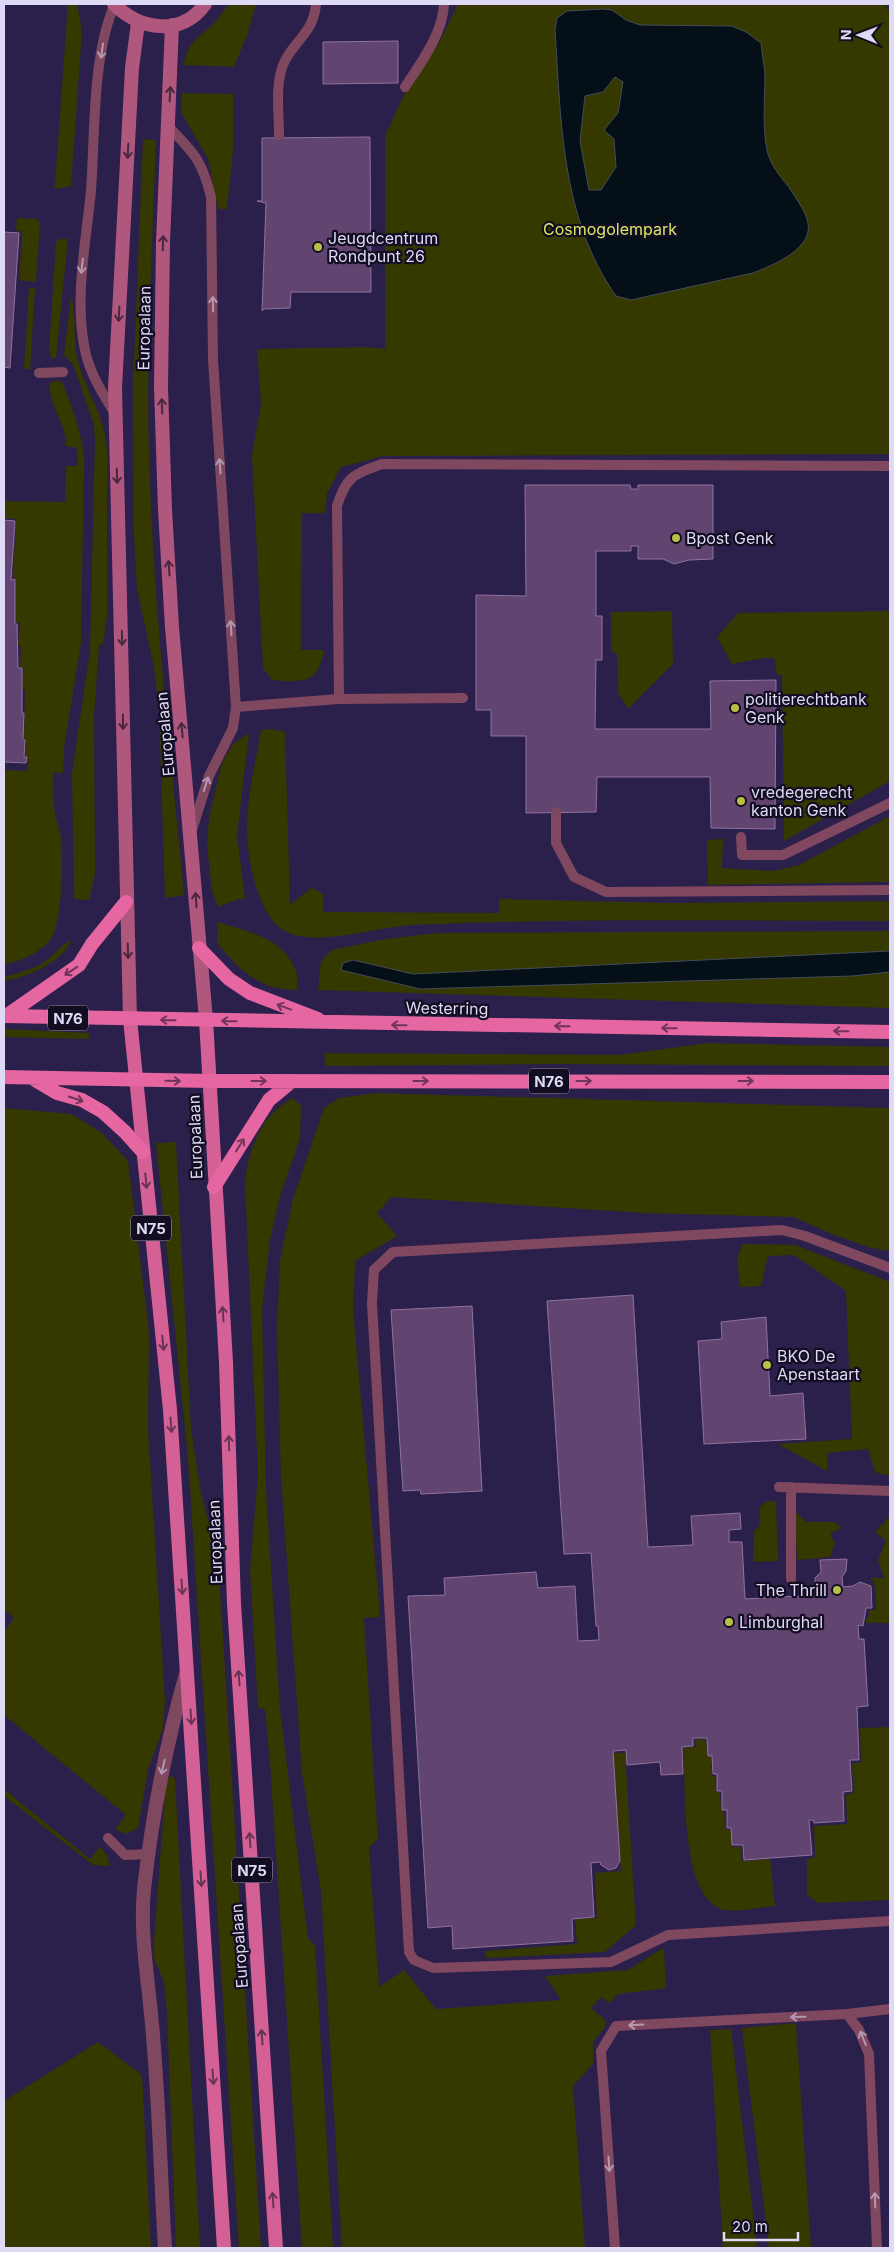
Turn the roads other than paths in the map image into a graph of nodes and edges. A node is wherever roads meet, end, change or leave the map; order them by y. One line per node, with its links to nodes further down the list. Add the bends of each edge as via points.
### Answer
1 (114, 4): 5 (main road); 12 (lane, one-way to 12, via 106,24 100,66 80,300 89,364 96,383)
2 (205, 4): 6 (main road, via 190,18)
3 (316, 4): 9 (lane, via 316,14 303,38 283,62)
4 (444, 4): 7 (lane, via 444,13 425,58)
5 (138, 22): 6 (main road); 12 (main road, Europalaan / N75, one-way to 12, via 132,68)
6 (172, 25): 8 (main road, Europalaan / N75, one-way to 6)
7 (405, 87)
8 (168, 126): 16 (lane, one-way to 8, via 213,360 211,197 206,175 196,155); 19 (main road, Europalaan / N75, one-way to 8, via 172,627 165,510 161,387)
9 (279, 135)
10 (64, 372): 11 (lane)
11 (39, 373)
12 (115, 414): 22 (main road, Europalaan / N75, one-way to 22)
13 (890, 466): 15 (lane, via 382,464 359,472 343,486 337,506)
14 (463, 698): 15 (lane)
15 (339, 699): 16 (lane)
16 (236, 707): 19 (lane, one-way to 16, via 209,776 233,728)
17 (890, 803): 20 (lane, via 783,855 742,855)
18 (556, 812): 21 (lane, via 556,843 574,877 606,892)
19 (192, 831): 23 (main road, Europalaan / N75, one-way to 19)
20 (741, 837)
21 (890, 890)
22 (126, 902): 24 (highway, one-way to 24, via 79,965); 25 (main road, Europalaan / N75, one-way to 25)
23 (199, 948): 26 (main road, Europalaan / N75); 27 (highway, one-way to 23, via 250,993 229,979)
24 (5, 1016): 25 (highway, Westerring / N76)
25 (130, 1019): 26 (highway, Westerring / N76, one-way to 25); 31 (main road, Europalaan / N75)
26 (206, 1020): 27 (highway, Westerring / N76, one-way to 26); 32 (main road, Europalaan / N75)
27 (330, 1024): 28 (highway, Westerring / N76, one-way to 27)
28 (890, 1032)
29 (4, 1077): 30 (highway, N76)
30 (32, 1078): 31 (highway, N76); 35 (highway, one-way to 35, via 57,1093 82,1100 103,1112)
31 (136, 1080): 32 (highway, N76, one-way to 32); 35 (main road, Europalaan / N75)
32 (210, 1081): 33 (highway, N76, one-way to 33); 36 (main road, Europalaan / N75)
33 (292, 1081): 34 (highway, N76, one-way to 34); 36 (highway, one-way to 33, via 269,1100)
34 (889, 1082)
35 (143, 1152): 42 (main road, Europalaan / N75, one-way to 42, via 170,1410)
36 (214, 1187): 50 (main road, Europalaan / N75, one-way to 36, via 234,1604 226,1362)
37 (890, 1268): 45 (lane, via 782,1230 393,1252 374,1270 372,1303 409,1952 414,1960 433,1968 611,1962 668,1935)
38 (779, 1487): 39 (lane)
39 (791, 1487): 40 (lane); 41 (lane)
40 (890, 1491)
41 (791, 1579)
42 (188, 1669): 44 (street, Europalaan, one-way to 44, via 153,1809); 49 (main road, Europalaan / N75, one-way to 49)
43 (108, 1838): 44 (lane, via 125,1855)
44 (150, 1854): 48 (street, Europalaan, via 144,1890 144,1961 151,2014)
45 (890, 1921)
46 (890, 2010): 47 (lane)
47 (847, 2014): 51 (lane, one-way to 51, via 616,2026 601,2051); 52 (lane, one-way to 47, via 869,2054 859,2030)
48 (165, 2248)
49 (224, 2248)
50 (276, 2248)
51 (615, 2248)
52 (877, 2248)

